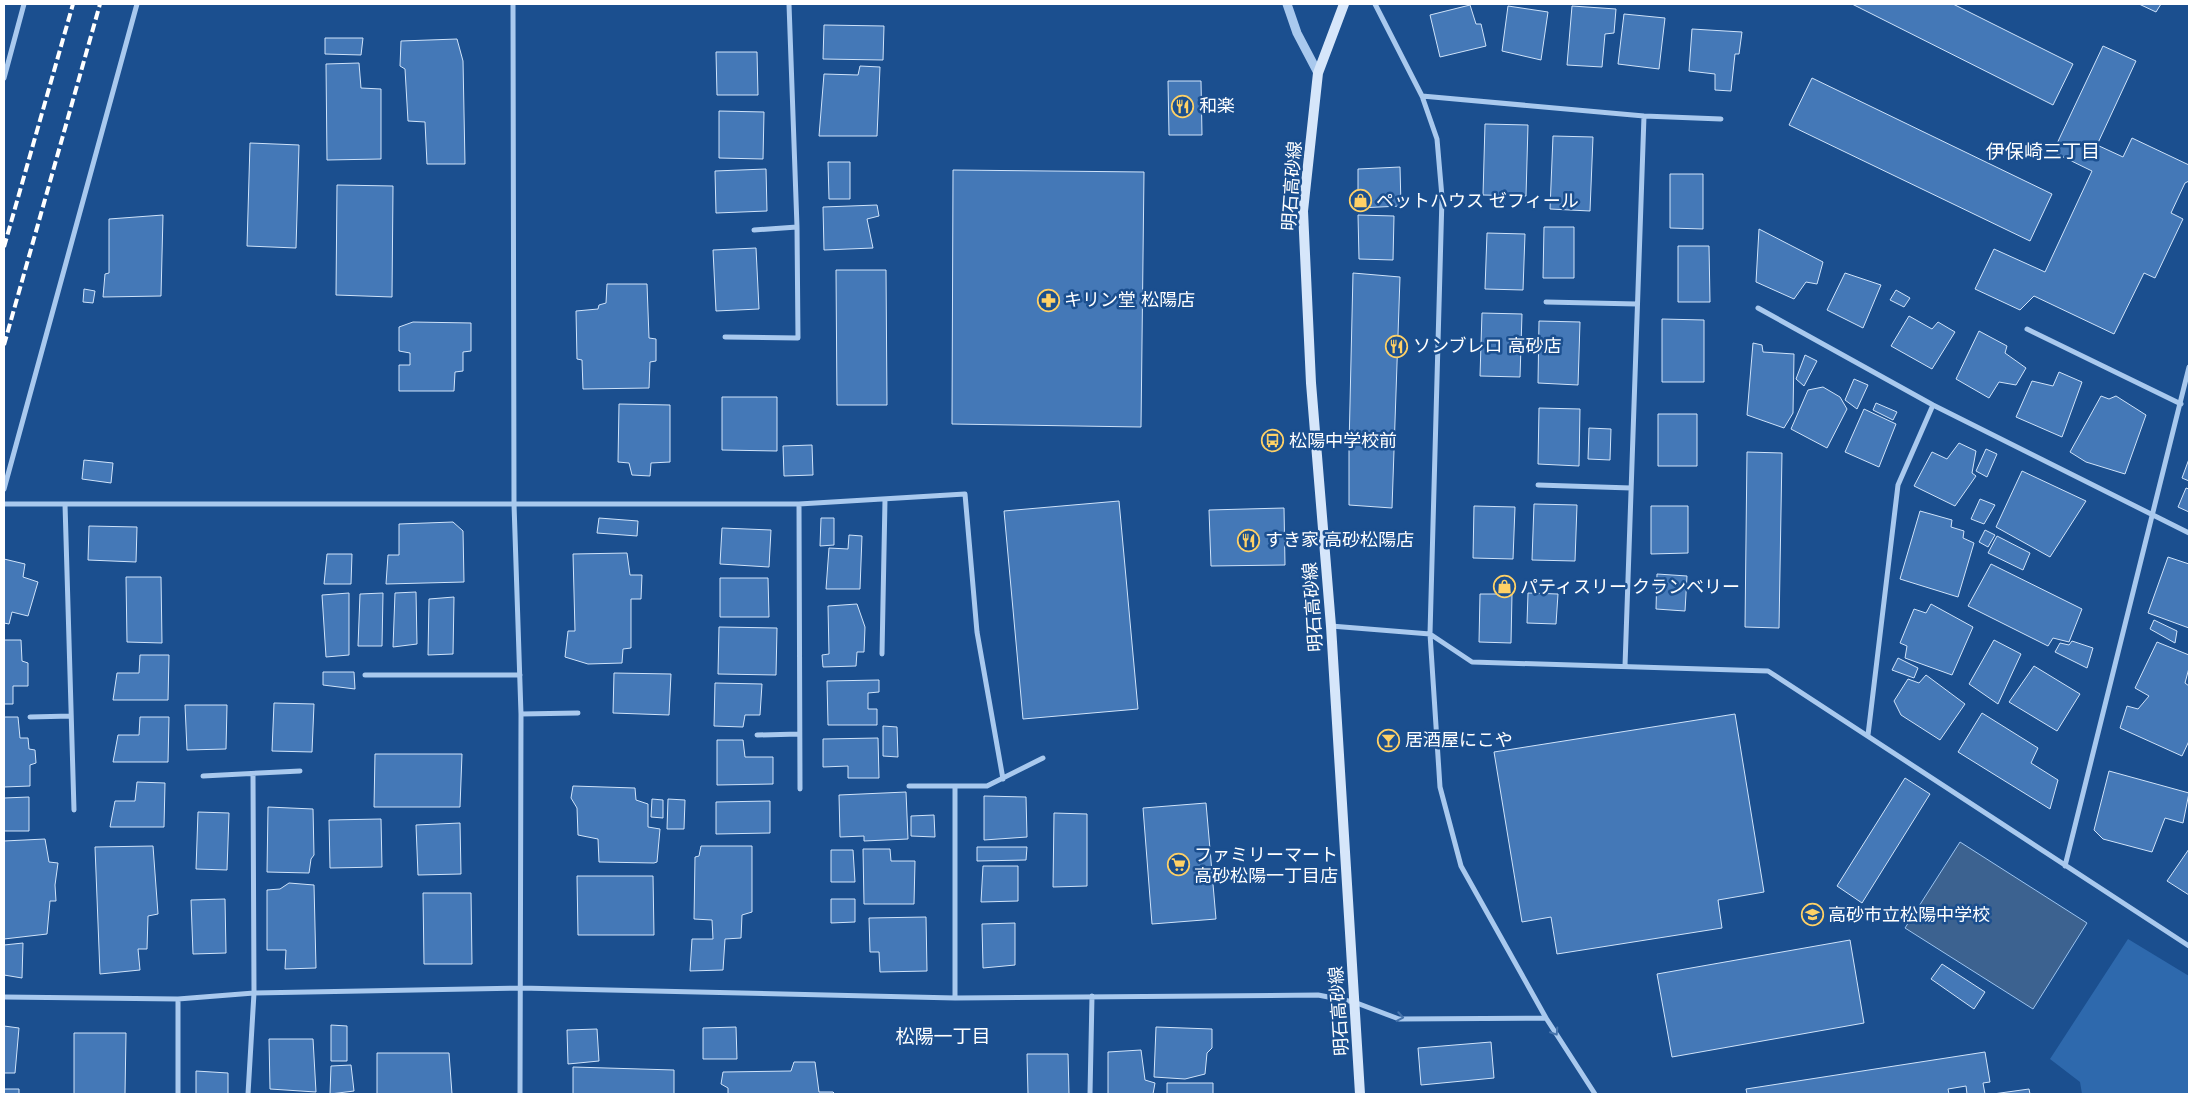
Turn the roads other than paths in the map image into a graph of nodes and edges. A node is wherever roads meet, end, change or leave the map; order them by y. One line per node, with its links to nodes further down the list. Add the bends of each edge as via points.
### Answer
1 (24, 4): 9 (street)
2 (137, 4): 25 (street)
3 (513, 4): 29 (street)
4 (789, 4): 13 (street)
5 (1287, 4): 8 (street, via 1297,33)
6 (1344, 4): 8 (main road, 明石高砂線)
7 (1375, 4): 10 (street)
8 (1318, 73): 33 (main road, 明石高砂線, via 1303,211 1311,383)
9 (4, 78)
10 (1422, 96): 11 (street); 34 (street, via 1437,139 1442,198)
11 (1644, 116): 12 (street); 16 (street)
12 (1720, 119)
13 (797, 227): 14 (street); 19 (street, via 798,338)
14 (754, 230)
15 (1546, 302): 16 (street)
16 (1637, 304): 24 (street)
17 (1758, 308): 22 (street)
18 (2027, 328): 21 (street)
19 (725, 337)
20 (2189, 367): 21 (street)
21 (2180, 404): 31 (street)
22 (1933, 405): 31 (street); 45 (street, via 1898,485)
23 (1538, 485): 24 (street)
24 (1631, 488): 36 (street)
25 (4, 489)
26 (885, 500): 30 (street); 35 (street); 50 (street, via 965,494 977,632)
27 (4, 504): 28 (street)
28 (65, 504): 29 (street); 41 (street)
29 (514, 504): 30 (street); 38 (street)
30 (799, 504): 43 (street)
31 (2154, 515): 32 (street); 55 (street)
32 (2189, 533)
33 (1331, 626): 34 (street); 63 (main road, 明石高砂線)
34 (1430, 634): 36 (street, via 1472,662); 64 (street, via 1440,788 1461,866)
35 (882, 654)
36 (1624, 666): 45 (street, via 1768,671)
37 (365, 675): 38 (street)
38 (520, 675): 40 (street)
39 (578, 713): 40 (street)
40 (521, 714): 57 (street)
41 (71, 716): 42 (street); 54 (street)
42 (30, 717)
43 (799, 734): 44 (street); 53 (street)
44 (757, 735)
45 (1868, 735): 55 (street)
46 (1043, 758): 50 (street)
47 (300, 771): 48 (street)
48 (253, 774): 49 (street); 58 (street)
49 (204, 776)
50 (1002, 779): 52 (street, via 987,786)
51 (909, 786): 52 (street)
52 (955, 786): 61 (street)
53 (800, 788)
54 (74, 810)
55 (2065, 866): 56 (street)
56 (2189, 946)
57 (520, 988): 58 (street); 61 (street); 67 (street)
58 (254, 993): 62 (street); 66 (street)
59 (1092, 996): 61 (street); 63 (street, via 1318,995); 68 (street)
60 (4, 997): 62 (street)
61 (955, 998)
62 (178, 999): 65 (street)
63 (1354, 1002): 64 (street, one-way to 64, via 1399,1019); 69 (main road, 明石高砂線)
64 (1546, 1018): 70 (street, one-way to 70)
65 (178, 1094)
66 (248, 1094)
67 (520, 1094)
68 (1090, 1094)
69 (1360, 1094)
70 (1595, 1094)

